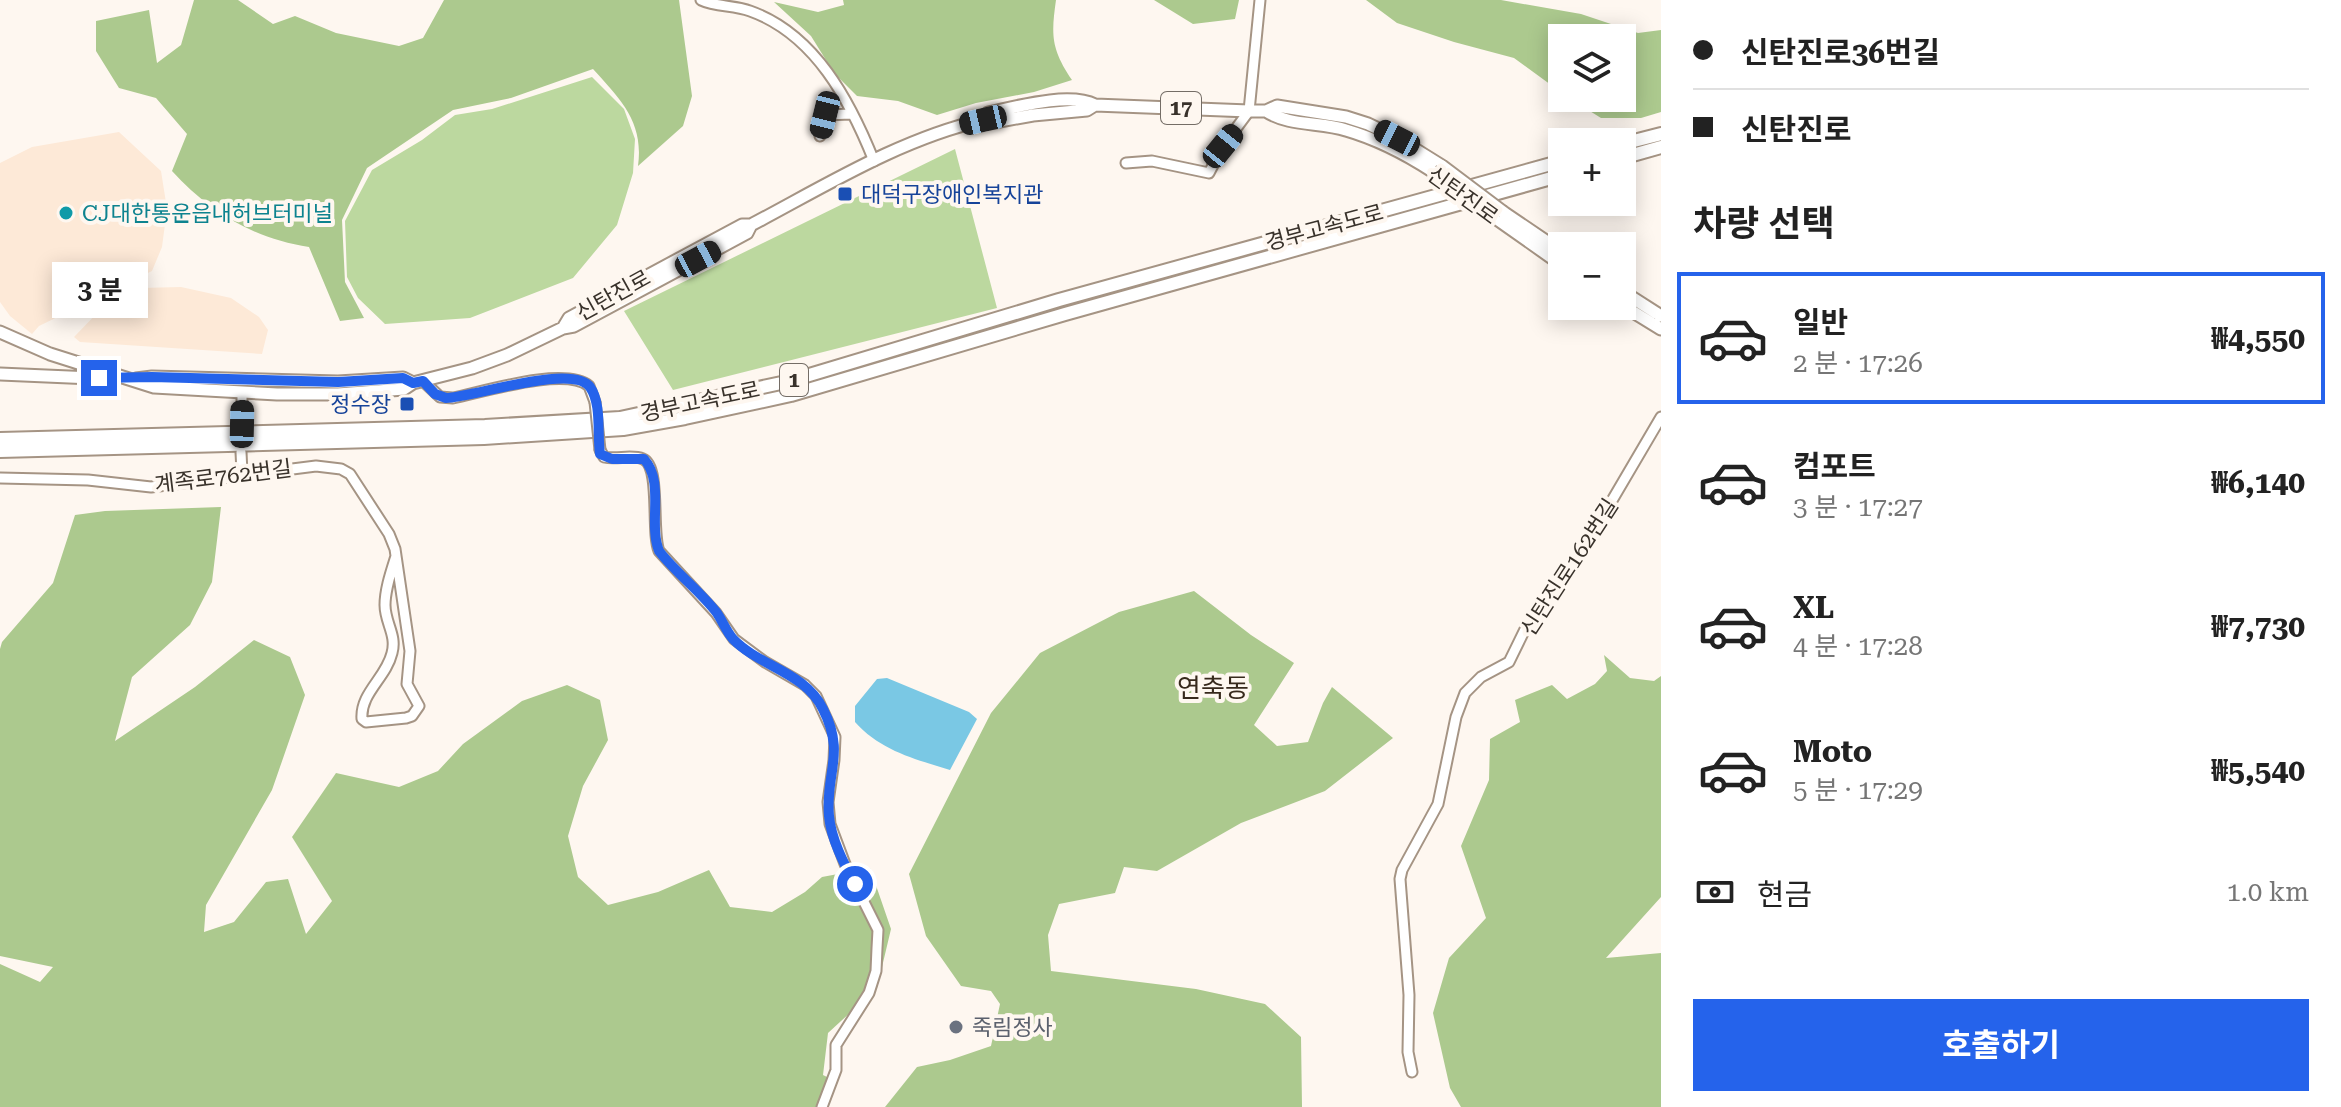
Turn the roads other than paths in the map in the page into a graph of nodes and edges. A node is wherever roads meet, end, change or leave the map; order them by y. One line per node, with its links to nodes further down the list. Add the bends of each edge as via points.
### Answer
1 (701, 0): 4 (street, via 748,10 798,38 840,89)
2 (1260, 0): 3 (street)
3 (1249, 111): 10 (main road, 신탄진로 / 17, via 1095,105 1085,100 1030,104 988,113 983,120); 11 (street, via 1209,173 1152,161); 14 (main road, 신탄진로 / 17, bridge, via 1346,129 1437,168)
4 (851, 114): 6 (street, via 825,115); 10 (street)
5 (1661, 134): 7 (highway)
6 (820, 136)
7 (1636, 140)
8 (1661, 147): 9 (highway)
9 (1636, 154)
10 (874, 161): 26 (main road, 신탄진로 / 17, via 742,225 569,318 563,328 472,368)
11 (1126, 163)
12 (1548, 165): 30 (highway, 경부고속도로 / 1, via 1059,300 786,382 620,418)
13 (1548, 179): 31 (highway, 경부고속도로 / 1, via 791,395 669,421 484,438)
14 (1499, 214): 15 (main road, 신탄진로 / 17); 16 (main road, 신탄진로 / 17)
15 (1548, 244)
16 (1548, 254)
17 (1636, 300): 19 (main road)
18 (1636, 314): 20 (main road)
19 (1661, 316)
20 (1661, 329)
21 (0, 333): 25 (main road)
22 (0, 363): 24 (main road)
23 (0, 374): 24 (main road, 신탄진로)
24 (13, 375): 25 (main road, 신탄진로 / 17)
25 (128, 379): 26 (main road, 신탄진로 / 17); 27 (main road, 신탄진로 / 17, via 154,387)
26 (418, 382): 27 (main road, 신탄진로 / 17, via 404,389 338,394); 37 (street, bridge, via 446,398 530,382 576,379 589,386 604,457 635,457 649,463 659,551 734,639 805,685 820,704 835,737 830,824 878,930 876,971 869,993 836,1045 836,1070)
27 (242, 392): 29 (street)
28 (1661, 417): 36 (street, 신탄진로162번길, via 1570,572 1531,617 1509,662 1472,684 1459,704 1438,804 1400,879)
29 (242, 424)
30 (0, 439)
31 (0, 451)
32 (241, 452): 33 (street)
33 (242, 473): 34 (street, 계족로762번길, via 151,487); 35 (street, 계족로762번길, via 316,466 341,469 350,474 389,534)
34 (0, 478)
35 (396, 556): 35 (street, 계족로762번길, via 385,607 395,636 393,651 362,705 366,722 406,718 419,706 407,684 410,651)
36 (1412, 1072)
37 (822, 1107)

